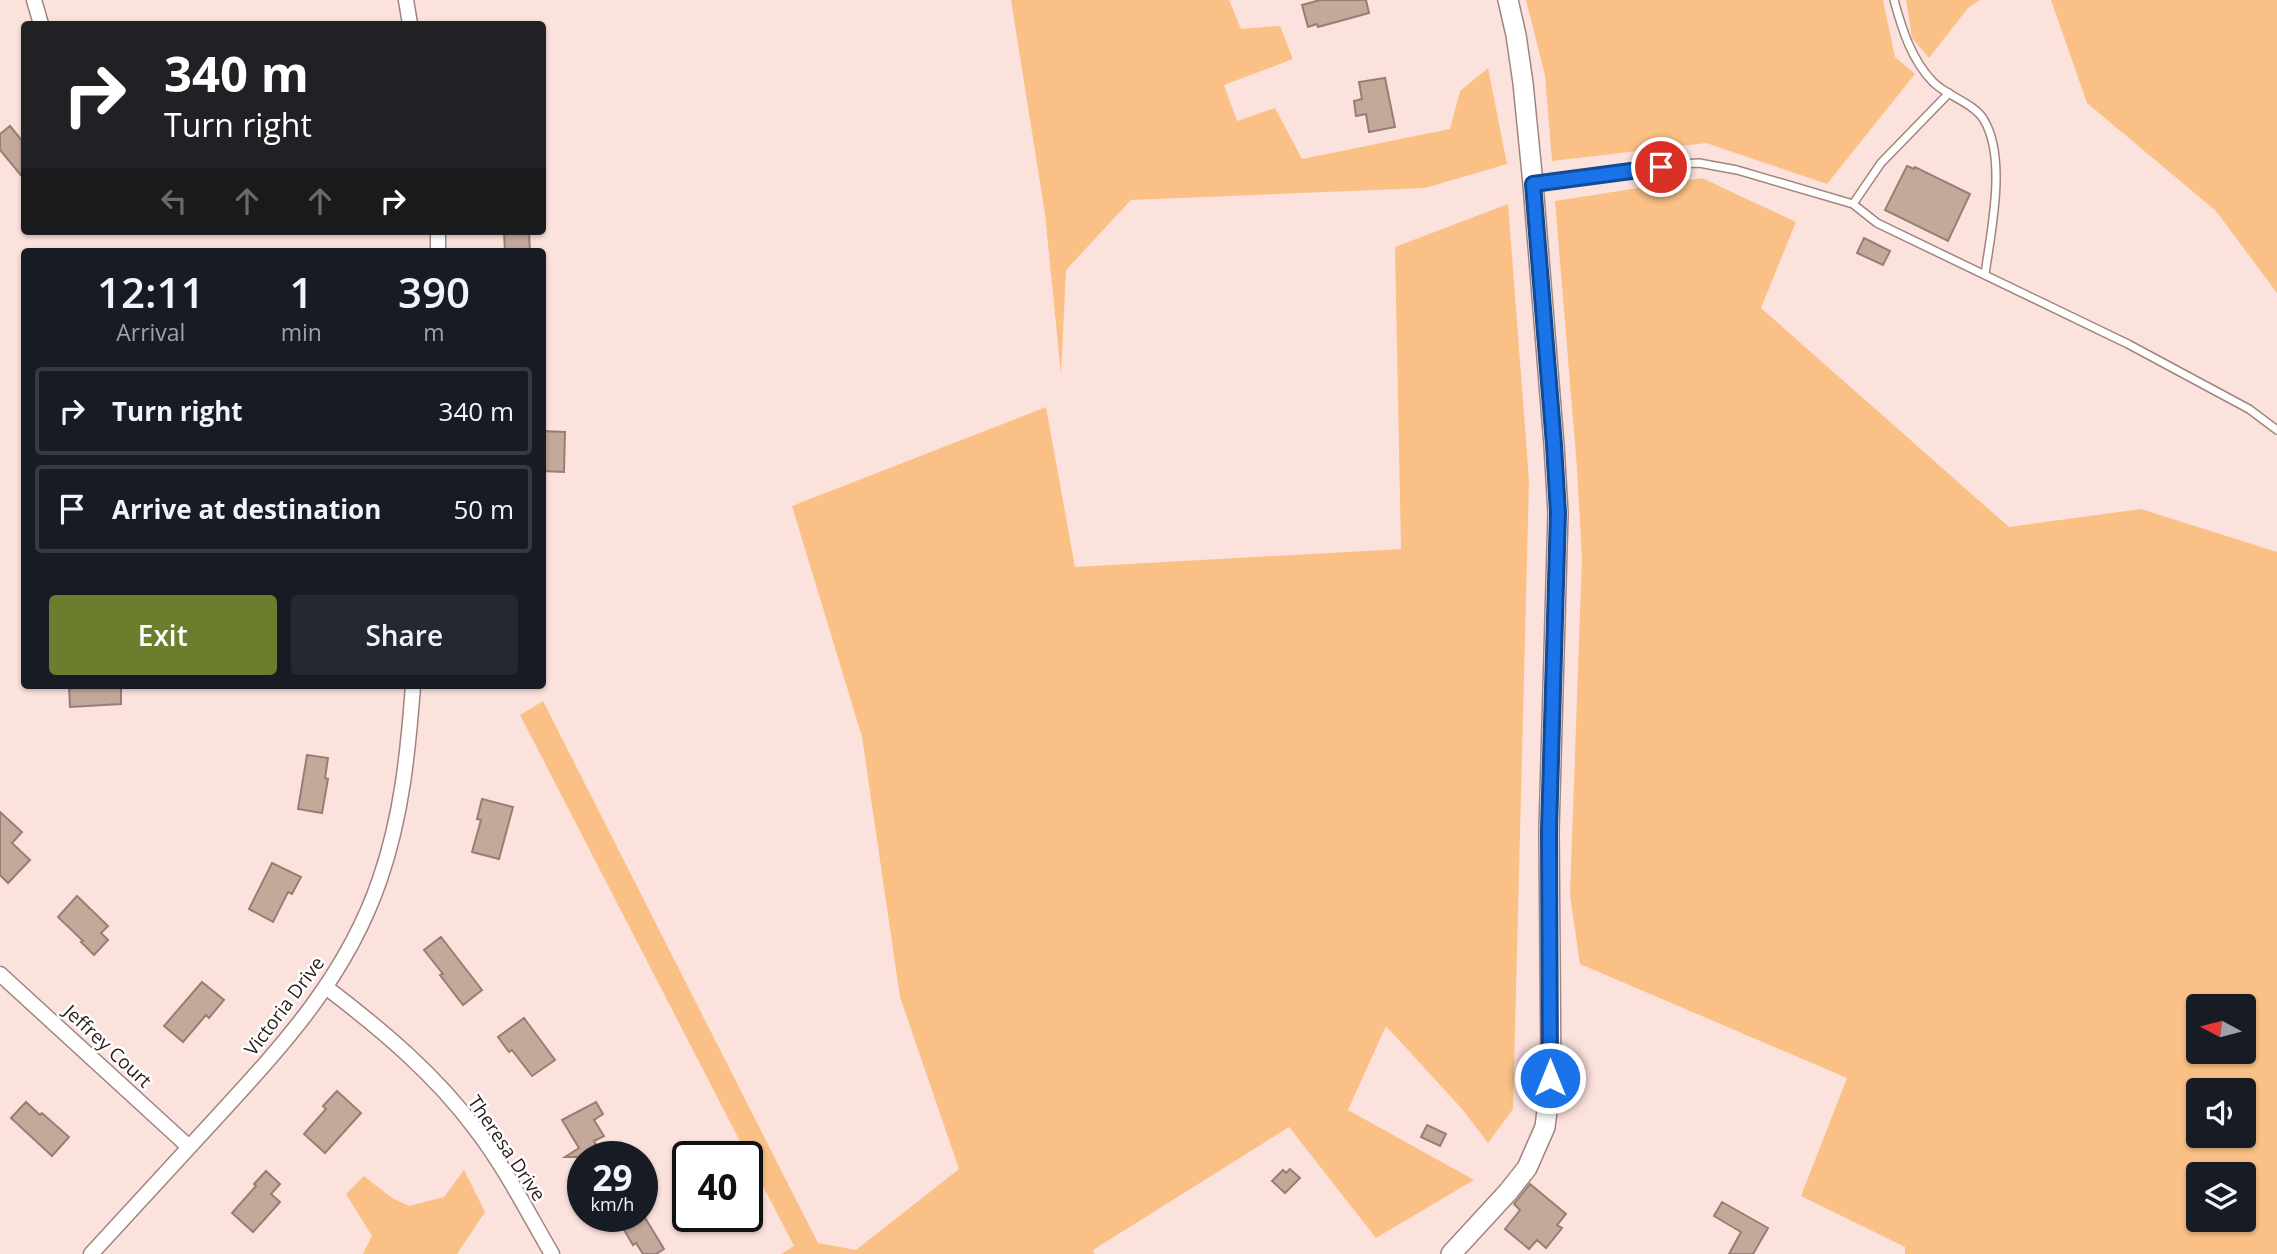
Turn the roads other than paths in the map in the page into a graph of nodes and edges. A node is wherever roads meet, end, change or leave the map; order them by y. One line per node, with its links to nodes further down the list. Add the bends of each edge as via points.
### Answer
1 (34, 0): 5 (street)
2 (406, 0): 6 (street)
3 (1508, 0): 8 (street, via 1523,83)
4 (1894, 0): 7 (lane, via 1906,43 1933,82)
5 (40, 21)
6 (410, 21)
7 (1949, 93): 9 (lane, via 1881,163); 10 (lane, via 1983,118 1995,147 1994,212)
8 (1533, 184): 9 (lane, via 1699,163); 18 (street, via 1558,513 1549,830 1549,1102 1545,1127 1527,1168)
9 (1853, 204): 10 (lane, via 1877,223)
10 (1985, 274): 11 (lane, via 2128,344)
11 (2277, 430)
12 (413, 689): 14 (street, Victoria Drive, via 404,788 391,842 370,905)
13 (0, 974): 15 (street, Jeffrey Court)
14 (327, 988): 15 (street, Victoria Drive); 17 (street, Theresa Drive, via 422,1068 452,1100 478,1132)
15 (189, 1147): 16 (street, Victoria Drive)
16 (91, 1254)
17 (552, 1254)
18 (1451, 1254)

